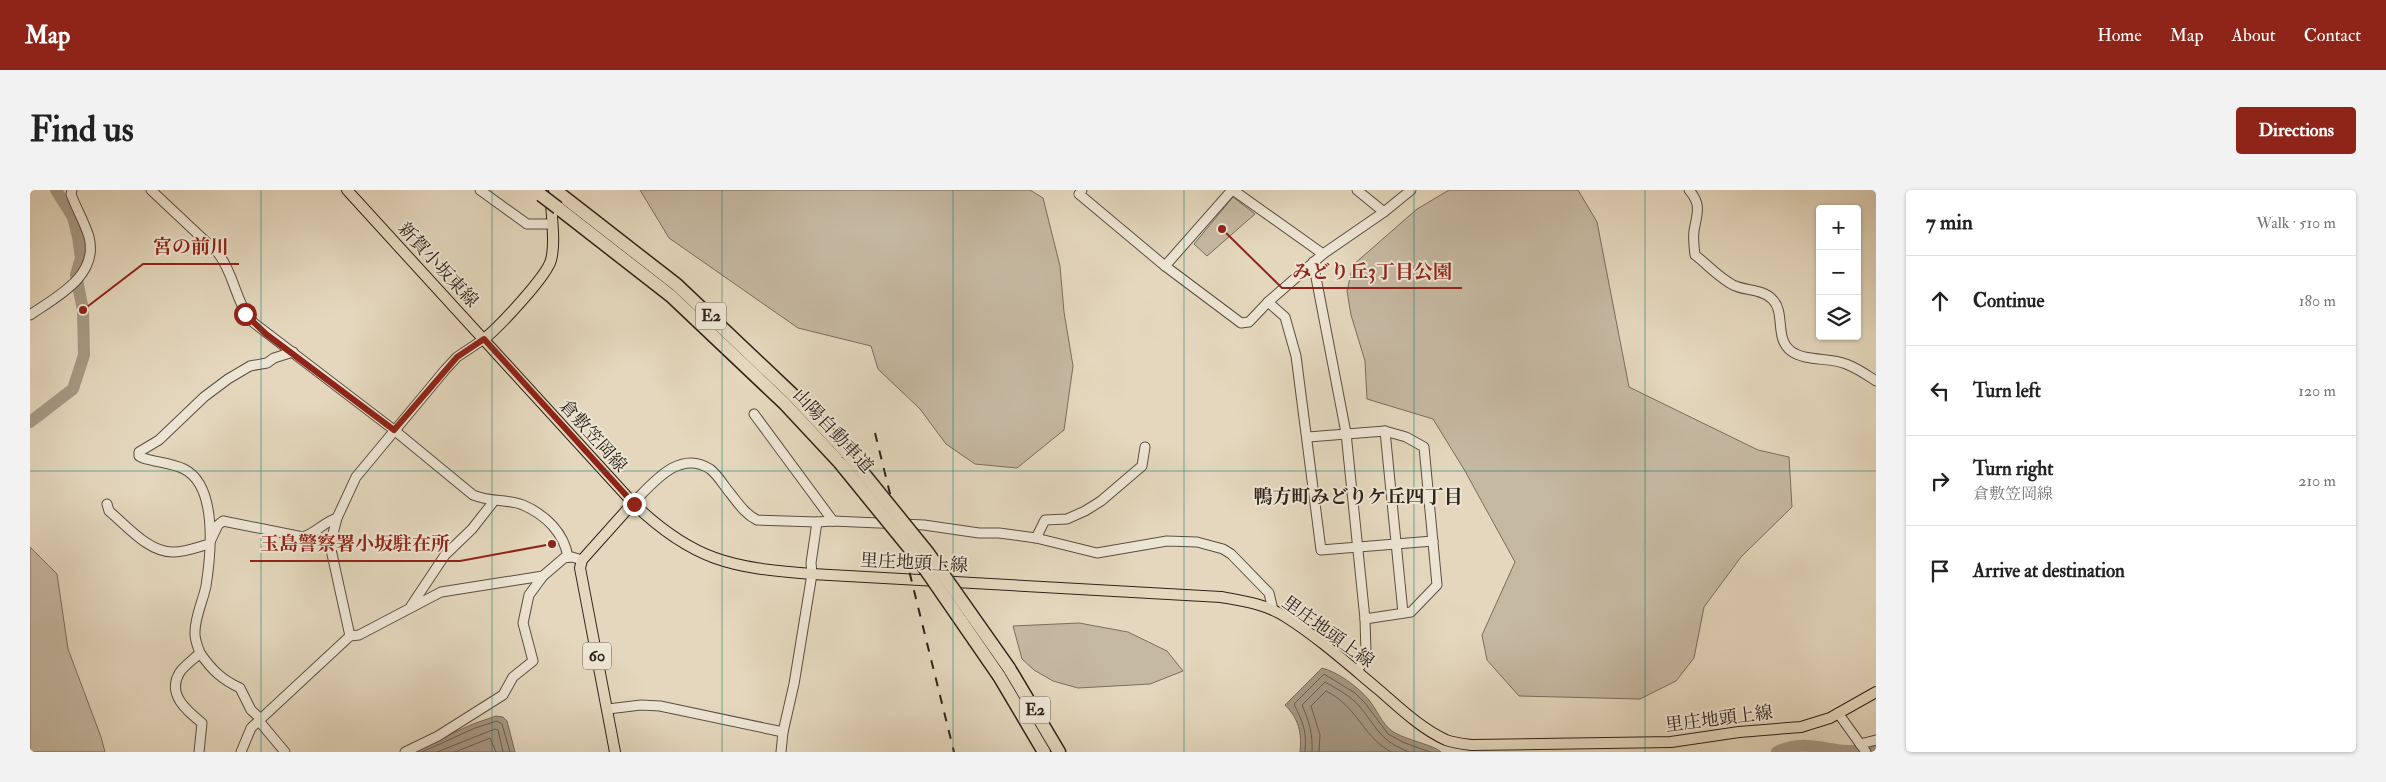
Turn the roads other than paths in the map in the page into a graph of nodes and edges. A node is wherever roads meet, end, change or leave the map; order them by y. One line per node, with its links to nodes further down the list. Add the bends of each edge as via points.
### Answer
1 (72, 190): 17 (street, via 89,238 90,261 71,287)
2 (154, 190): 19 (street, via 228,265 245,314 266,334)
3 (347, 190): 18 (main road, 新賀小坂東線)
4 (480, 190): 12 (street, via 527,224)
5 (1082, 190): 15 (street, via 1079,194)
6 (1233, 190): 13 (street); 15 (street)
7 (1357, 190): 11 (street)
8 (1410, 190): 11 (street)
9 (1689, 190): 20 (street, via 1696,199 1698,210 1694,255 1735,286 1773,299 1781,337 1792,352 1846,363)
10 (548, 192): 12 (main road); 27 (highway, 山陽自動車道 / E2, bridge, via 558,208 678,302); 27 (highway, 山陽自動車道 / E2, via 677,285 792,394)
11 (1384, 212): 13 (street)
12 (551, 224): 18 (main road, via 553,246 549,267)
13 (1323, 254): 14 (street)
14 (1313, 262): 16 (street); 24 (street)
15 (1165, 266): 16 (street, via 1241,323 1249,322)
16 (1268, 302): 25 (street, via 1285,317 1296,356)
17 (30, 315)
18 (484, 339): 22 (street, via 457,357); 30 (main road, 倉敷笠岡線)
19 (293, 352): 22 (street); 36 (street, via 250,366 228,379 204,396 160,440 139,452 143,458 183,468 198,481 207,506)
20 (1876, 381)
21 (754, 414): 32 (street)
22 (394, 430): 28 (street, via 473,495); 31 (street, via 356,477)
23 (1385, 430): 24 (street); 35 (street, via 1406,436 1424,448); 37 (street)
24 (1346, 434): 25 (street); 38 (street)
25 (1308, 437): 38 (street, via 1321,550)
26 (1145, 447): 34 (street, via 1142,466 1102,501 1067,519 1045,520)
27 (843, 458): 50 (highway, 山陽自動車道 / E2, bridge, via 928,553)
28 (494, 501): 39 (street, via 523,505 553,526 562,535); 43 (street, via 472,529 445,555)
29 (107, 504): 36 (street, via 110,511 158,550 176,552)
30 (634, 504): 33 (street, via 657,479 678,464 690,462 712,470 750,516 757,520); 40 (main road); 41 (main road, 里庄地頭上線, via 659,528 710,557 746,567)
31 (337, 518): 36 (street, via 303,537 223,521); 47 (street, via 331,554)
32 (833, 521): 33 (street); 34 (street, via 924,526)
33 (817, 522): 41 (street)
34 (1036, 538): 44 (street, via 1097,553 1167,541 1197,542 1223,549 1269,593)
35 (1433, 541): 37 (street); 45 (street, via 1437,585 1417,608)
36 (209, 544): 48 (street, via 206,586 195,632)
37 (1396, 545): 38 (street); 45 (street)
38 (1358, 548): 46 (street)
39 (568, 557): 40 (street); 42 (street)
40 (582, 560): 52 (main road, 60, via 580,568)
41 (812, 574): 44 (main road, 里庄地頭上線, via 1221,597); 55 (street)
42 (543, 576): 43 (street, via 453,588); 62 (street, via 529,595 523,623 532,661 513,678 503,695 438,736)
43 (410, 608): 47 (street, via 359,635)
44 (1273, 610): 49 (main road, 里庄地頭上線)
45 (1403, 613): 46 (street)
46 (1365, 619): 49 (street, via 1366,652)
47 (350, 636): 54 (street)
48 (200, 653): 54 (street, via 214,673 240,688); 59 (street, via 180,671 176,685 182,706 202,723)
49 (1357, 671): 57 (main road, 里庄地頭上線, via 1415,721 1449,741 1472,745)
50 (1004, 672): 65 (highway, 山陽自動車道 / E2); 66 (highway, 山陽自動車道 / E2)
51 (1876, 692): 53 (main road, 里庄地頭上線)
52 (608, 709): 55 (street, via 660,706); 63 (main road, 60)
53 (1838, 713): 57 (main road, 里庄地頭上線, via 1802,727); 58 (street)
54 (260, 720): 60 (street, via 250,728); 61 (street)
55 (783, 732): 64 (street)
56 (1876, 740): 58 (street)
57 (1621, 748)
58 (1862, 748)
59 (199, 752)
60 (241, 752)
61 (285, 752)
62 (405, 752)
63 (615, 752)
64 (781, 752)
65 (1044, 752)
66 (1058, 752)

